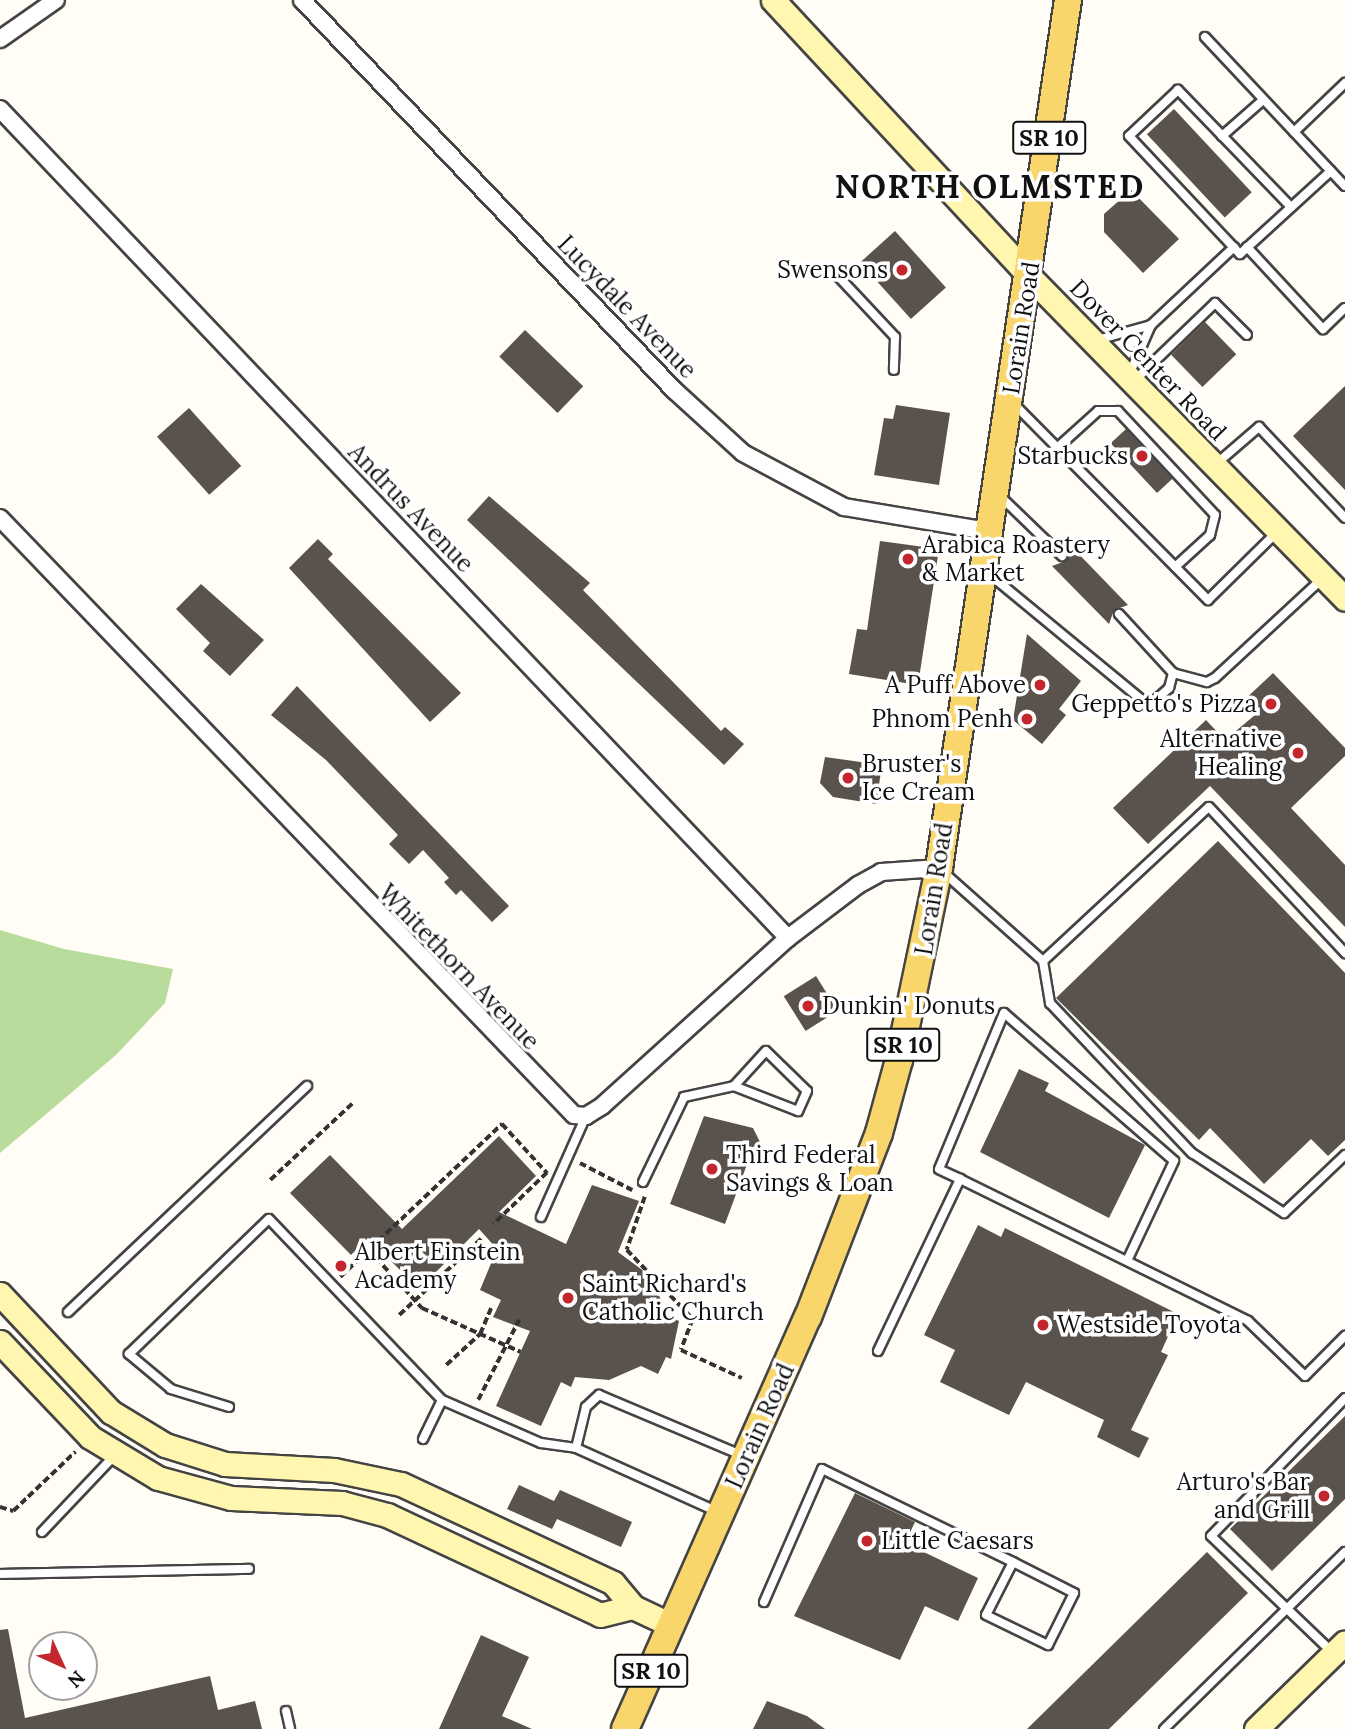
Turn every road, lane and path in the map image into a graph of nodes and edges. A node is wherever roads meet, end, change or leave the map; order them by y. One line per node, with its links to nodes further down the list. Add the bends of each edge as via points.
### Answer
1 (56, 0): 6 (street)
2 (302, 0): 31 (street, Lucydale Avenue, via 674,390 743,453 844,507)
3 (774, 0): 18 (street, Dover Center Road)
4 (1068, 0): 18 (main road, Lorain Road / SR 10)
5 (1205, 37): 8 (lane)
6 (0, 39)
7 (1345, 83): 10 (lane)
8 (1263, 100): 10 (lane); 11 (lane)
9 (0, 109): 41 (street, Andrus Avenue)
10 (1294, 132): 12 (lane)
11 (1222, 136): 14 (lane); 15 (lane, via 1178,90 1129,136)
12 (1331, 171): 13 (lane); 14 (lane)
13 (1345, 186)
14 (1291, 207): 16 (lane)
15 (1234, 247): 16 (lane, via 1240,254); 20 (lane)
16 (1247, 247): 19 (lane, via 1322,329)
17 (837, 275): 23 (lane, via 895,337)
18 (1030, 277): 22 (street, Dover Center Road); 25 (main road, Lorain Road / SR 10)
19 (1345, 309)
20 (1151, 326): 22 (lane); 24 (lane)
21 (1247, 335): 24 (lane, via 1215,303)
22 (1093, 341): 24 (street, Dover Center Road)
23 (894, 370)
24 (1130, 380): 27 (street, Dover Center Road)
25 (1009, 399): 26 (lane); 28 (main road, Lorain Road / SR 10)
26 (1057, 448): 34 (lane); 34 (lane, via 1098,411 1118,411 1215,515 1210,535)
27 (1214, 465): 30 (lane, via 1259,427); 32 (street, Dover Center Road)
28 (994, 490): 31 (main road, Lorain Road / SR 10); 33 (lane)
29 (0, 518): 47 (street, Whitethorn Avenue, via 564,1109)
30 (1345, 518)
31 (987, 531): 35 (main road, Lorain Road / SR 10)
32 (1278, 531): 34 (lane, via 1208,600); 36 (street, Dover Center Road)
33 (1062, 556)
34 (1175, 567)
35 (982, 568): 39 (lane, via 1142,707 1163,696); 40 (main road, Lorain Road / SR 10)
36 (1324, 578): 37 (street, Dover Center Road); 39 (lane, via 1215,678 1195,680)
37 (1345, 599)
38 (1119, 614): 39 (lane)
39 (1173, 673)
40 (939, 868): 41 (street, via 881,872); 43 (lane); 83 (main road, Lorain Road / SR 10, via 879,1133)
41 (788, 938): 47 (street)
42 (1345, 953): 43 (lane, via 1209,807)
43 (1043, 961): 48 (lane, via 1050,1003 1192,1153 1284,1213)
44 (307, 1086): 64 (lane)
45 (734, 1086): 45 (lane, via 798,1111 807,1091 766,1051); 52 (lane, via 684,1097)
46 (354, 1102): 51 (path)
47 (586, 1116): 53 (lane)
48 (1345, 1155)
49 (579, 1163): 74 (path, via 649,1198 627,1250 693,1319 681,1350)
50 (960, 1179): 57 (lane); 57 (lane, via 939,1169 1004,1013 1174,1161); 71 (lane)
51 (270, 1180)
52 (643, 1182)
53 (541, 1217)
54 (494, 1224): 56 (path, via 547,1173 502,1124)
55 (482, 1238): 62 (path)
56 (369, 1250): 58 (path); 59 (path)
57 (1127, 1261): 68 (lane, via 1248,1321 1305,1376)
58 (391, 1275): 60 (path); 62 (path)
59 (331, 1285): 76 (lane); 78 (lane, via 269,1219 129,1354 172,1389)
60 (376, 1290)
61 (0, 1294): 92 (street, via 111,1412 165,1445 225,1464 334,1470 401,1484 613,1583)
62 (415, 1300): 65 (path); 67 (path)
63 (491, 1308): 67 (path)
64 (68, 1312)
65 (399, 1315)
66 (519, 1320): 70 (path)
67 (480, 1334): 70 (path); 73 (path)
68 (1345, 1336)
69 (0, 1342): 82 (street)
70 (509, 1347): 72 (path); 77 (path)
71 (878, 1351)
72 (521, 1352)
73 (446, 1365)
74 (742, 1378)
75 (1345, 1398): 93 (lane, via 1211,1536)
76 (442, 1400): 79 (lane); 81 (lane, via 541,1443)
77 (478, 1400)
78 (229, 1407)
79 (423, 1439)
80 (79, 1448): 84 (path, via 13,1511)
81 (576, 1448): 83 (lane, via 586,1408 599,1395); 85 (lane)
82 (114, 1456): 86 (lane); 92 (street, via 176,1486 231,1498 342,1503 387,1515 600,1615)
83 (746, 1457): 85 (main road, Lorain Road / SR 10)
84 (0, 1507)
85 (721, 1513): 94 (main road, Lorain Road / SR 10)
86 (42, 1532)
87 (1345, 1552): 93 (lane)
88 (1013, 1562): 88 (lane, via 986,1615 1048,1645 1074,1593); 91 (lane, via 822,1469)
89 (249, 1569): 90 (lane)
90 (0, 1574)
91 (764, 1602)
92 (633, 1607): 94 (street)
93 (1288, 1607): 95 (lane); 99 (lane)
94 (671, 1625): 98 (main road, Lorain Road / SR 10)
95 (1339, 1647): 100 (street)
96 (286, 1711): 97 (lane)
97 (290, 1729)
98 (625, 1729)
99 (1164, 1729)
100 (1256, 1729)

